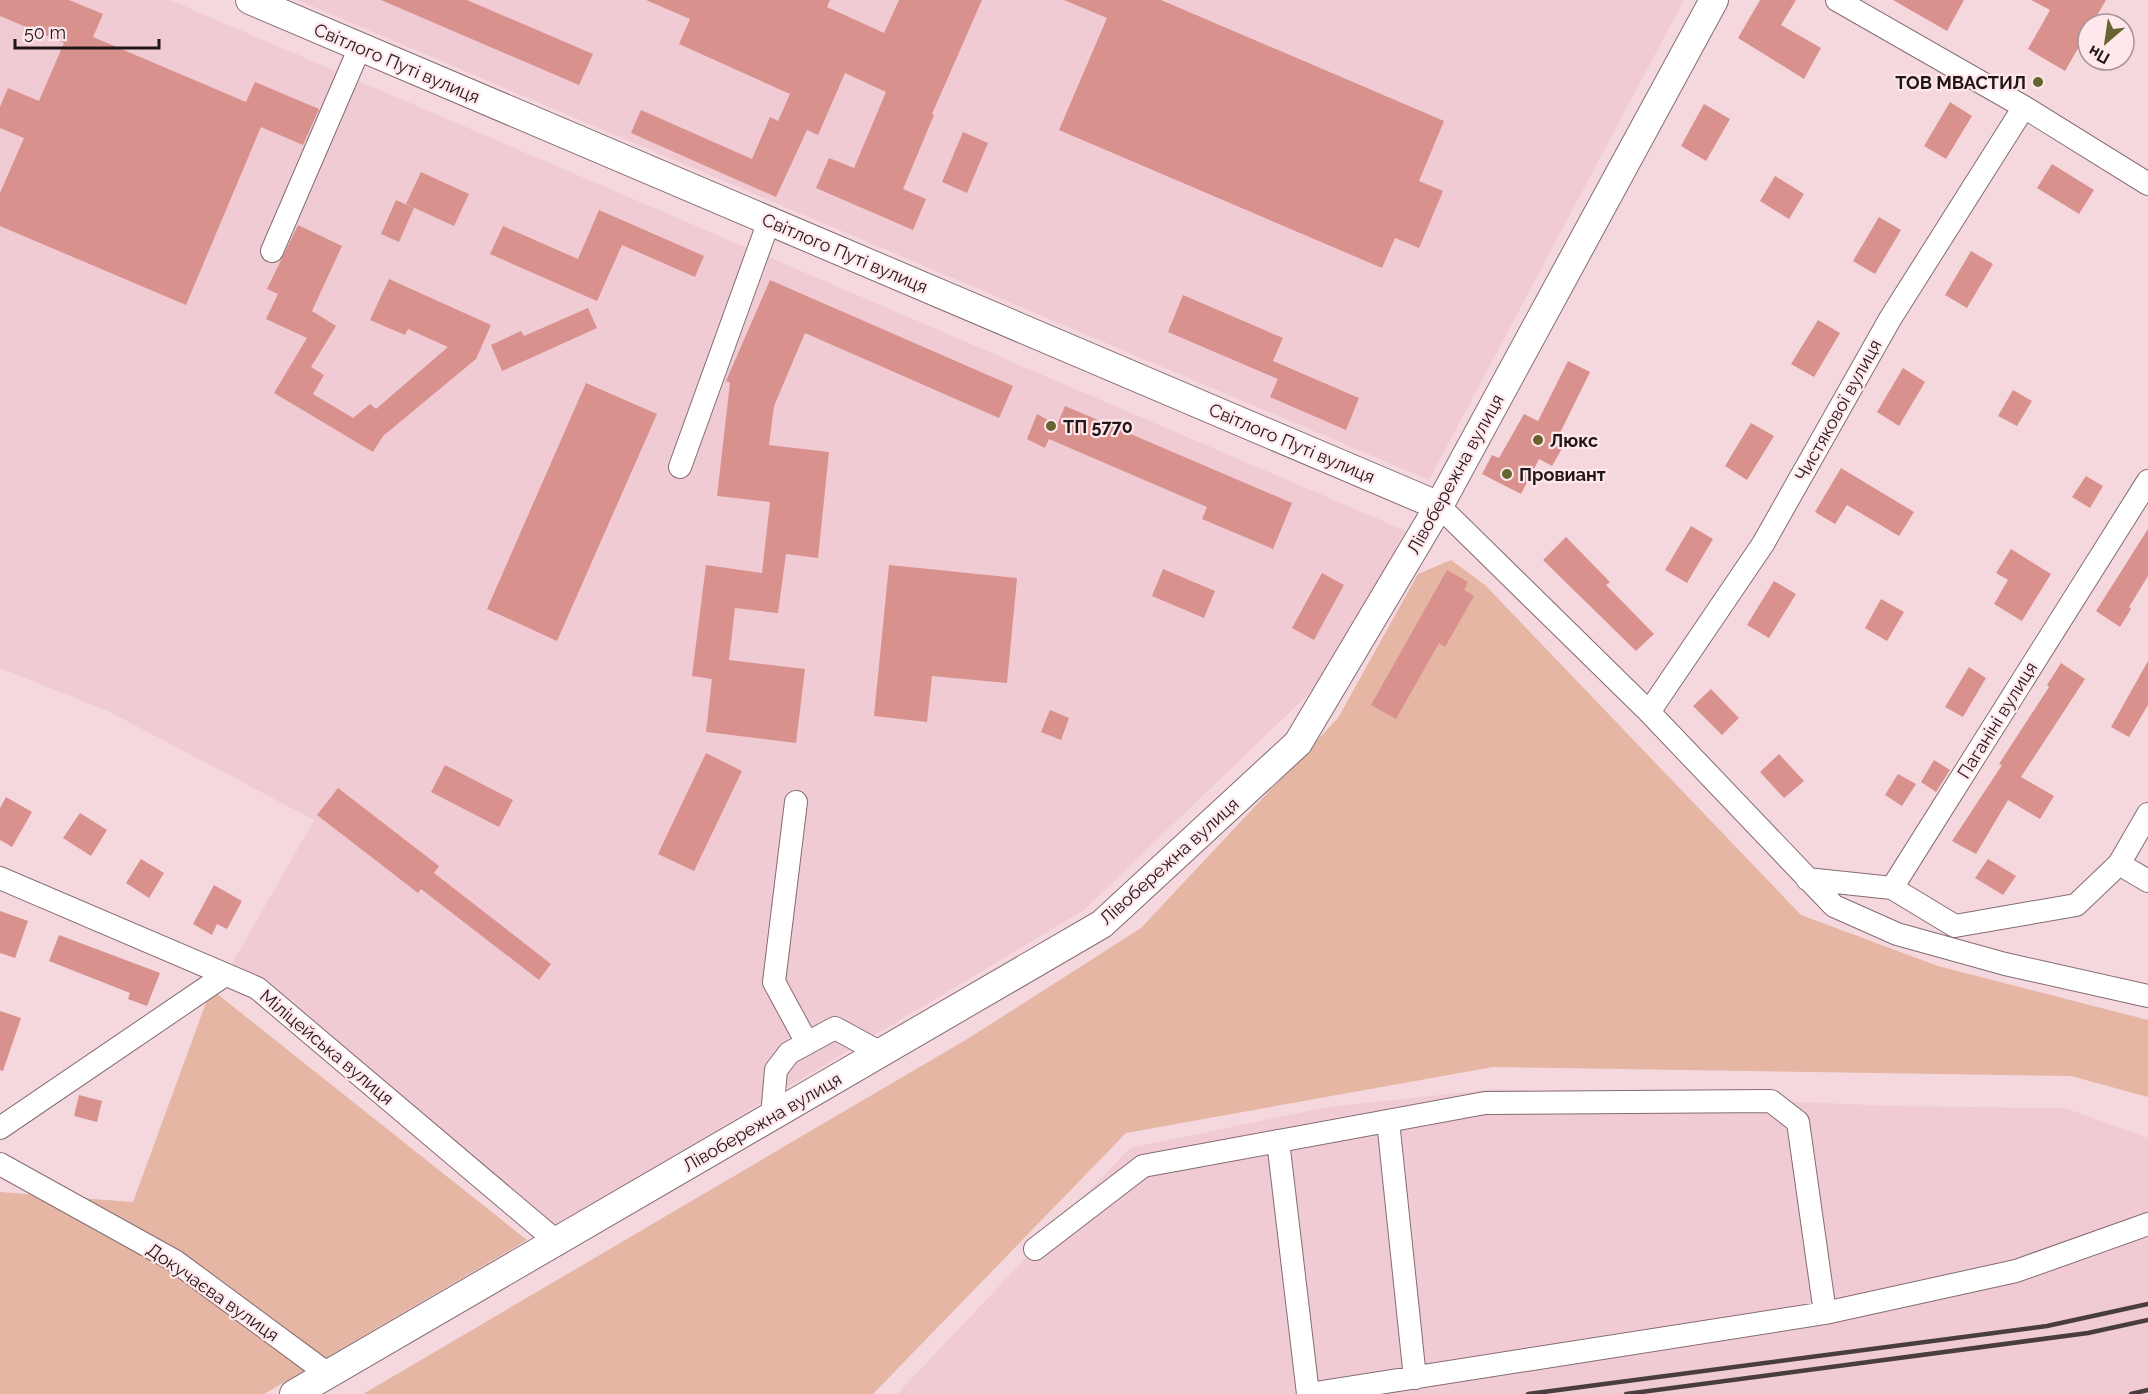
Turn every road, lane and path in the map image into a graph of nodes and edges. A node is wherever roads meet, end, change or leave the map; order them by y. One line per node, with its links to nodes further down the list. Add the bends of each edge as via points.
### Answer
1 (250, 0): 4 (main road, Світлого Путі вулиця)
2 (1714, 0): 11 (main road, Лівобережна вулиця)
3 (1837, 0): 5 (street)
4 (360, 47): 7 (main road, Світлого Путі вулиця); 8 (street)
5 (2024, 107): 6 (street); 12 (street, Чистякової вулиця, via 1890,319 1763,544)
6 (2148, 184)
7 (769, 221): 9 (street); 11 (main road, Світлого Путі вулиця)
8 (272, 251)
9 (680, 467)
10 (2148, 481): 19 (street, Паганіні вулиця)
11 (1439, 506): 12 (street); 23 (main road, Лівобережна вулиця, via 1298,743 1102,924)
12 (1649, 712): 17 (street)
13 (796, 802): 22 (street, via 774,982)
14 (2148, 814): 15 (street)
15 (2119, 864): 18 (street); 19 (street, via 2076,905 1954,926)
16 (0, 878): 20 (street, Міліцейська вулиця)
17 (1807, 879): 19 (street); 21 (street, via 1834,906 1897,934)
18 (2148, 881)
19 (1892, 888)
20 (225, 975): 26 (street); 30 (street, Міліцейська вулиця, via 257,988)
21 (2148, 996)
22 (807, 1043): 23 (street, via 835,1028); 24 (street, via 789,1053 776,1070)
23 (881, 1053): 24 (main road, Лівобережна вулиця)
24 (772, 1116): 30 (main road, Лівобережна вулиця)
25 (1388, 1121): 27 (street); 32 (street, via 1485,1103 1771,1101 1798,1122); 34 (street)
26 (0, 1128)
27 (1278, 1141): 31 (street, via 1143,1166); 36 (street)
28 (0, 1164): 33 (street, Докучаєва вулиця, via 175,1262)
29 (2148, 1224): 32 (street, via 2016,1271)
30 (556, 1241): 33 (main road, Лівобережна вулиця)
31 (1035, 1249)
32 (1826, 1313): 34 (street)
33 (328, 1374): 35 (main road, Лівобережна вулиця)
34 (1415, 1377): 36 (street)
35 (294, 1394)
36 (1308, 1394)

